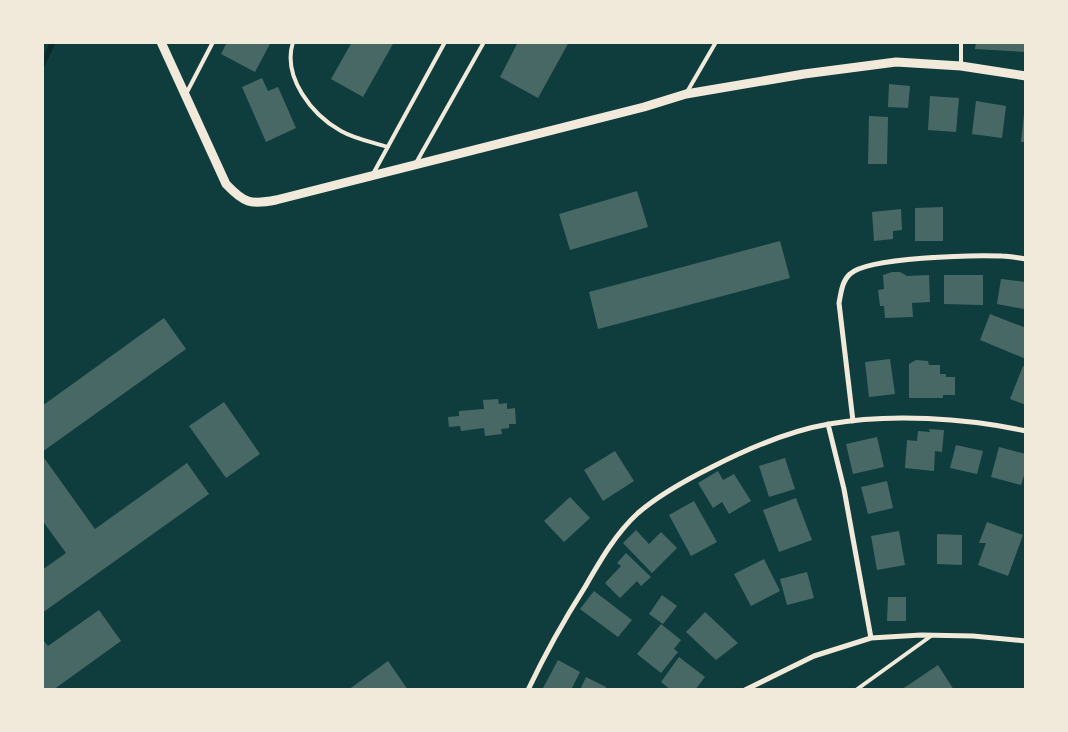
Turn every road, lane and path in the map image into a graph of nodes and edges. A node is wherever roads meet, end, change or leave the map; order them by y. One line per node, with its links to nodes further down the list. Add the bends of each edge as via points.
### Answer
1 (161, 42): 11 (street)
2 (213, 42): 11 (lane)
3 (294, 42): 12 (lane, via 292,69 299,89 314,109 340,131)
4 (445, 42): 12 (lane)
5 (484, 42): 13 (lane)
6 (716, 42): 10 (lane)
7 (961, 42): 8 (lane)
8 (961, 66): 9 (street); 10 (street, via 896,62)
9 (1026, 76)
10 (686, 94): 13 (street, via 644,108)
11 (185, 96): 14 (street, via 226,184 240,198 256,204)
12 (388, 147): 14 (lane)
13 (415, 165): 14 (street)
14 (372, 176)
15 (1026, 259): 16 (street, via 958,257 894,262 861,267 849,275 839,303)
16 (853, 421): 17 (street); 18 (street, via 913,418 999,425)
17 (828, 424): 20 (street, via 844,489); 22 (street, via 773,439 724,461 680,483 638,514 615,540 593,573 549,646)
18 (1026, 431)
19 (932, 636): 20 (street); 21 (street); 24 (lane)
20 (872, 638): 23 (street, via 814,656)
21 (1026, 641)
22 (528, 690)
23 (745, 690)
24 (856, 690)

